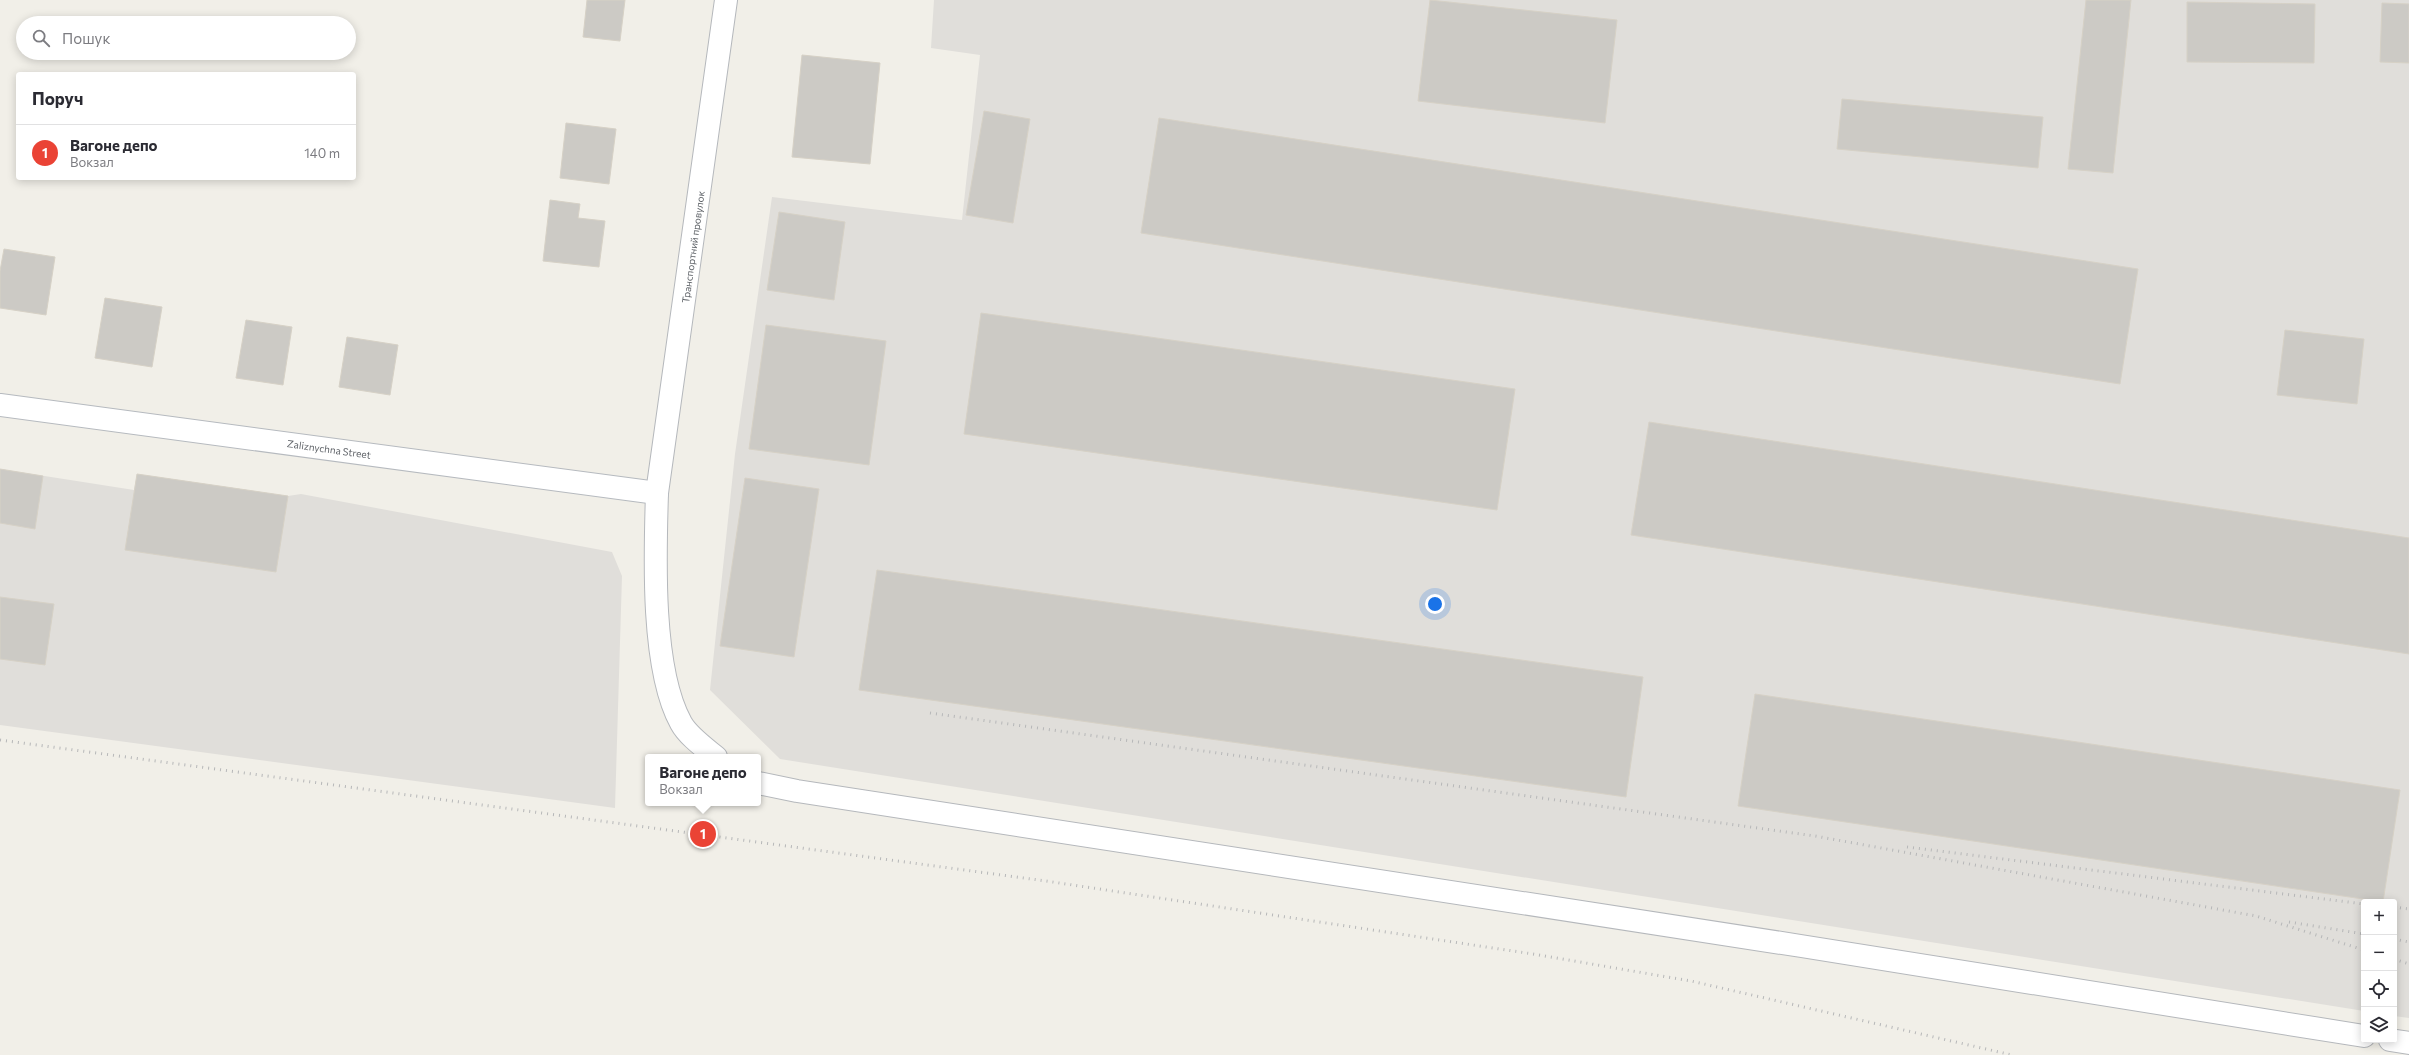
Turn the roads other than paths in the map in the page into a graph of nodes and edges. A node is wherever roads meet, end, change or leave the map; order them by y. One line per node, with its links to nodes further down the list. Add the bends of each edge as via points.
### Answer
1 (726, 0): 3 (street, Транспортний провулок)
2 (0, 405): 3 (street, Zaliznychna Street)
3 (657, 493): 4 (street, Транспортний провулок, via 655,558 664,675 682,724)
4 (713, 754)
5 (761, 784): 6 (street)
6 (2361, 1036)
7 (2397, 1041): 8 (street)
8 (2409, 1043)

